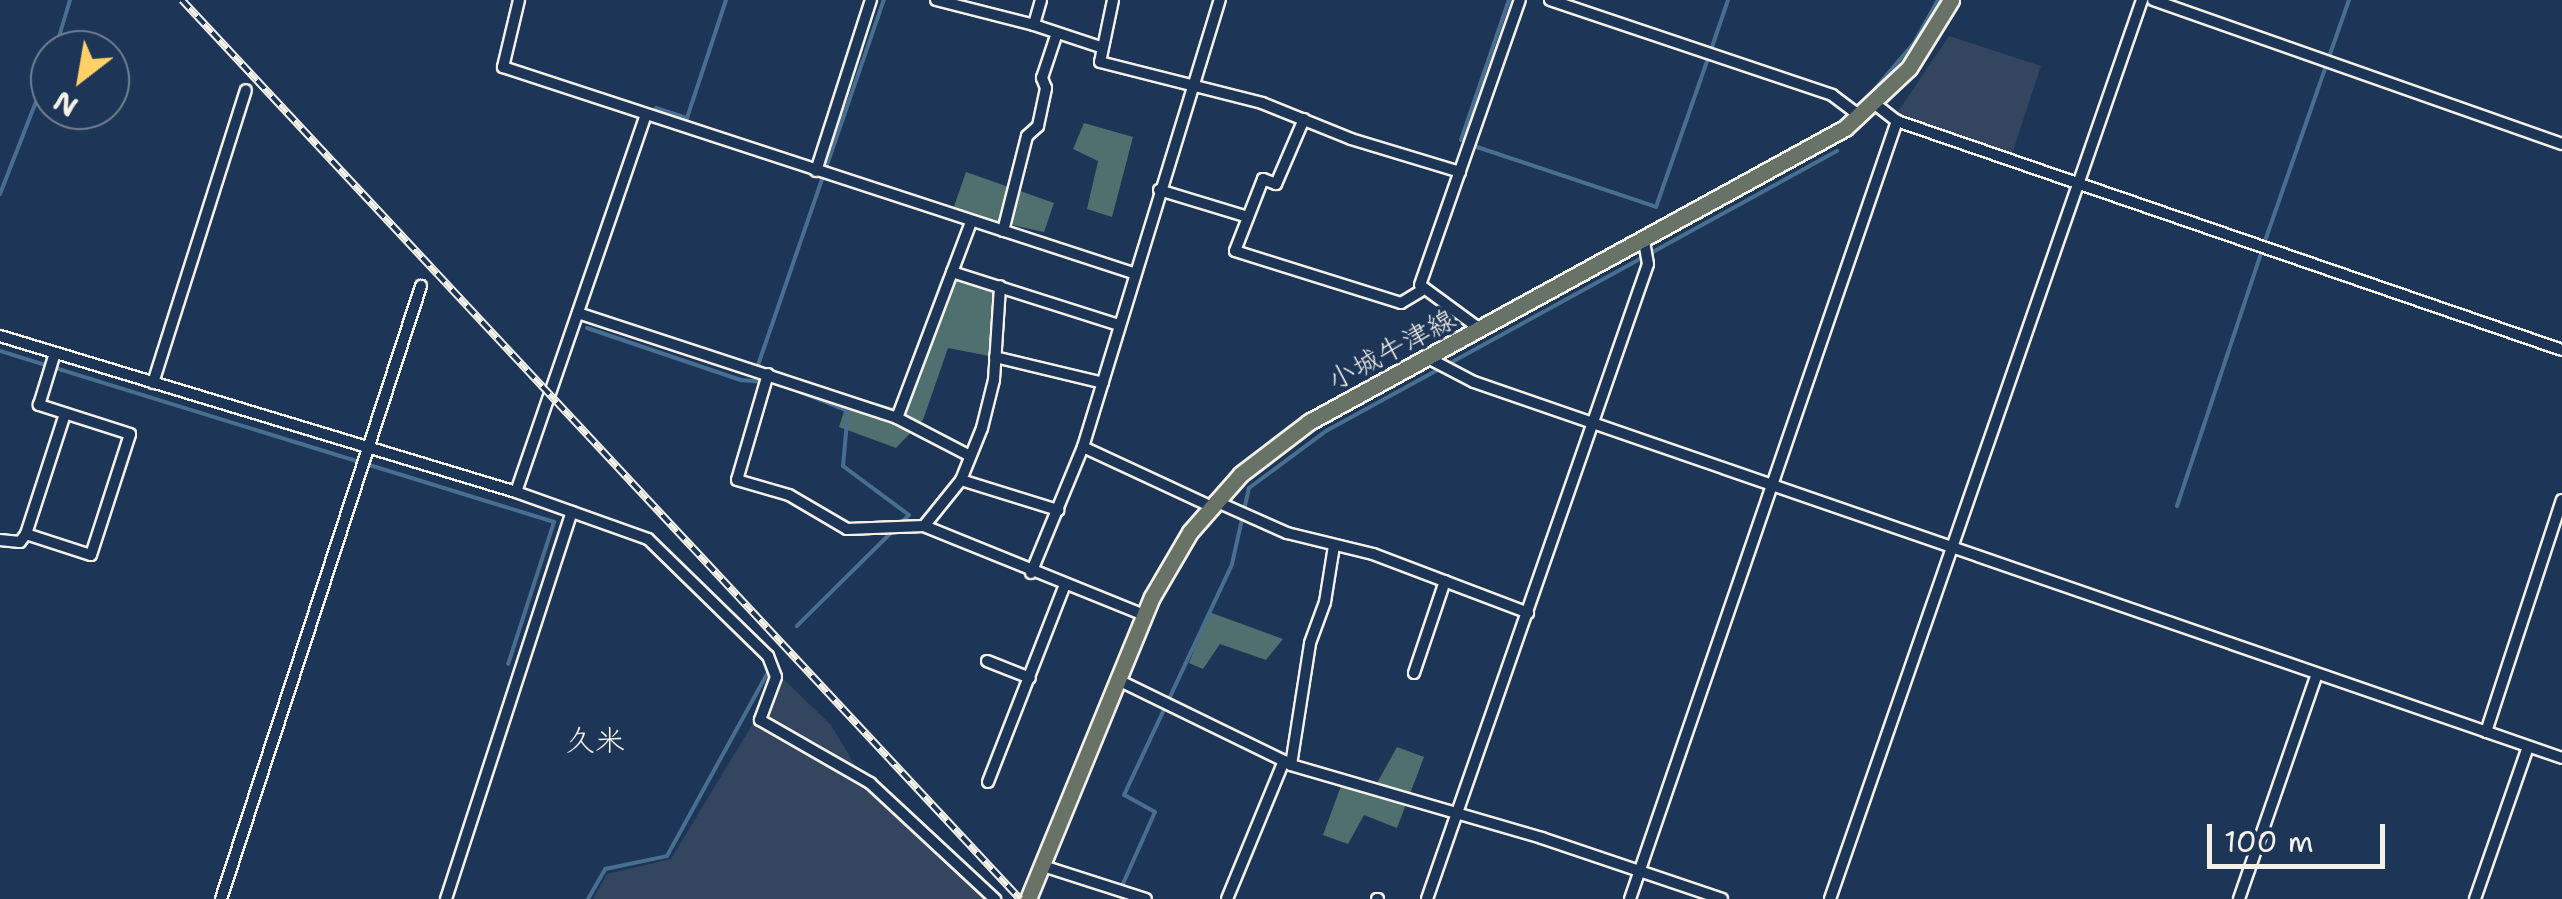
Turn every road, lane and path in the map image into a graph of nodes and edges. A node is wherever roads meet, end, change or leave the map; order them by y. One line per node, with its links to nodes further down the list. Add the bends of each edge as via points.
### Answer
1 (519, 0): 18 (street, via 499,62 503,67)
2 (871, 0): 23 (street)
3 (936, 0): 12 (street)
4 (1042, 0): 12 (street)
5 (1114, 0): 14 (street)
6 (1220, 0): 15 (street)
7 (1520, 0): 24 (street)
8 (1550, 0): 19 (street, via 1832,96)
9 (1951, 0): 17 (main road, 小城牛津線, via 1925,46)
10 (2142, 0): 25 (street)
11 (2154, 0): 22 (street)
12 (1034, 25): 13 (street)
13 (1057, 32): 14 (street); 29 (street, via 1042,78 1038,126 1027,136)
14 (1100, 47): 15 (street, via 1100,62)
15 (1192, 84): 20 (street); 26 (street)
16 (246, 90): 45 (street)
17 (1875, 104): 19 (main road, 小城牛津線); 21 (street)
18 (646, 115): 23 (street); 36 (street)
19 (1860, 116): 30 (main road, 小城牛津線)
20 (1304, 119): 24 (street); 27 (street, via 1276,184 1262,179)
21 (1897, 121): 25 (street); 54 (street)
22 (2562, 144)
23 (816, 171): 28 (street)
24 (1460, 172): 35 (street)
25 (2078, 183): 40 (street); 63 (street)
26 (1159, 190): 27 (street); 32 (street)
27 (1248, 218): 35 (street, via 1235,250 1400,303)
28 (970, 225): 29 (street); 31 (street)
29 (1003, 231): 32 (street)
30 (1646, 250): 38 (main road, 小城牛津線); 49 (street)
31 (952, 272): 34 (street); 48 (street)
32 (1133, 273): 37 (street)
33 (421, 286): 50 (street)
34 (1000, 286): 37 (street); 42 (street)
35 (1421, 291): 38 (street)
36 (578, 313): 44 (street); 55 (street)
37 (1119, 325): 46 (street)
38 (1480, 329): 43 (main road, 小城牛津線)
39 (0, 336): 41 (street)
40 (2562, 350)
41 (55, 353): 45 (street); 47 (street, via 39,406)
42 (995, 357): 46 (street); 52 (street, via 982,428)
43 (1438, 365): 49 (street); 57 (main road, 小城牛津線, via 1284,438)
44 (768, 374): 48 (street); 60 (street, via 737,480 789,495 837,526)
45 (153, 382): 50 (street)
46 (1103, 383): 51 (street)
47 (65, 414): 61 (street); 61 (street, via 130,434 108,503 90,555)
48 (898, 418): 52 (street)
49 (1594, 422): 54 (street); 68 (street)
50 (368, 447): 55 (street); 83 (street)
51 (1083, 448): 57 (street); 58 (street)
52 (968, 456): 53 (street)
53 (961, 480): 58 (street); 60 (street)
54 (1772, 482): 63 (street); 82 (street)
55 (516, 492): 59 (street)
56 (2562, 500): 75 (street)
57 (1213, 503): 64 (street); 69 (main road, 小城牛津線, via 1170,563)
58 (1058, 510): 65 (street)
59 (572, 512): 84 (street); 85 (street, via 648,540 678,563 768,656 776,677 760,720 870,784)
60 (924, 526): 65 (street)
61 (26, 534): 62 (street, via 20,542)
62 (0, 540)
63 (1953, 544): 72 (street); 92 (street)
64 (1334, 546): 66 (street); 78 (street)
65 (1030, 574): 67 (street)
66 (1445, 581): 68 (street); 71 (street)
67 (1064, 587): 69 (street); 73 (street)
68 (1528, 612): 80 (street)
69 (1144, 615): 74 (main road, 小城牛津線)
70 (987, 662): 73 (street)
71 (1414, 673)
72 (2317, 674): 75 (street); 93 (street)
73 (1030, 678): 79 (street)
74 (1118, 680): 78 (street); 81 (main road, 小城牛津線)
75 (2486, 732): 76 (street)
76 (2528, 747): 77 (street); 94 (street)
77 (2562, 758)
78 (1287, 763): 80 (street); 88 (street)
79 (988, 782)
80 (1458, 812): 82 (street); 89 (street)
81 (1042, 866): 86 (main road, 小城牛津線); 87 (street)
82 (1640, 870): 90 (street); 91 (street)
83 (221, 899)
84 (446, 899)
85 (995, 899)
86 (1028, 899)
87 (1146, 899)
88 (1227, 899)
89 (1427, 899)
90 (1630, 899)
91 (1722, 899)
92 (1830, 899)
93 (2239, 899)
94 (2475, 899)

